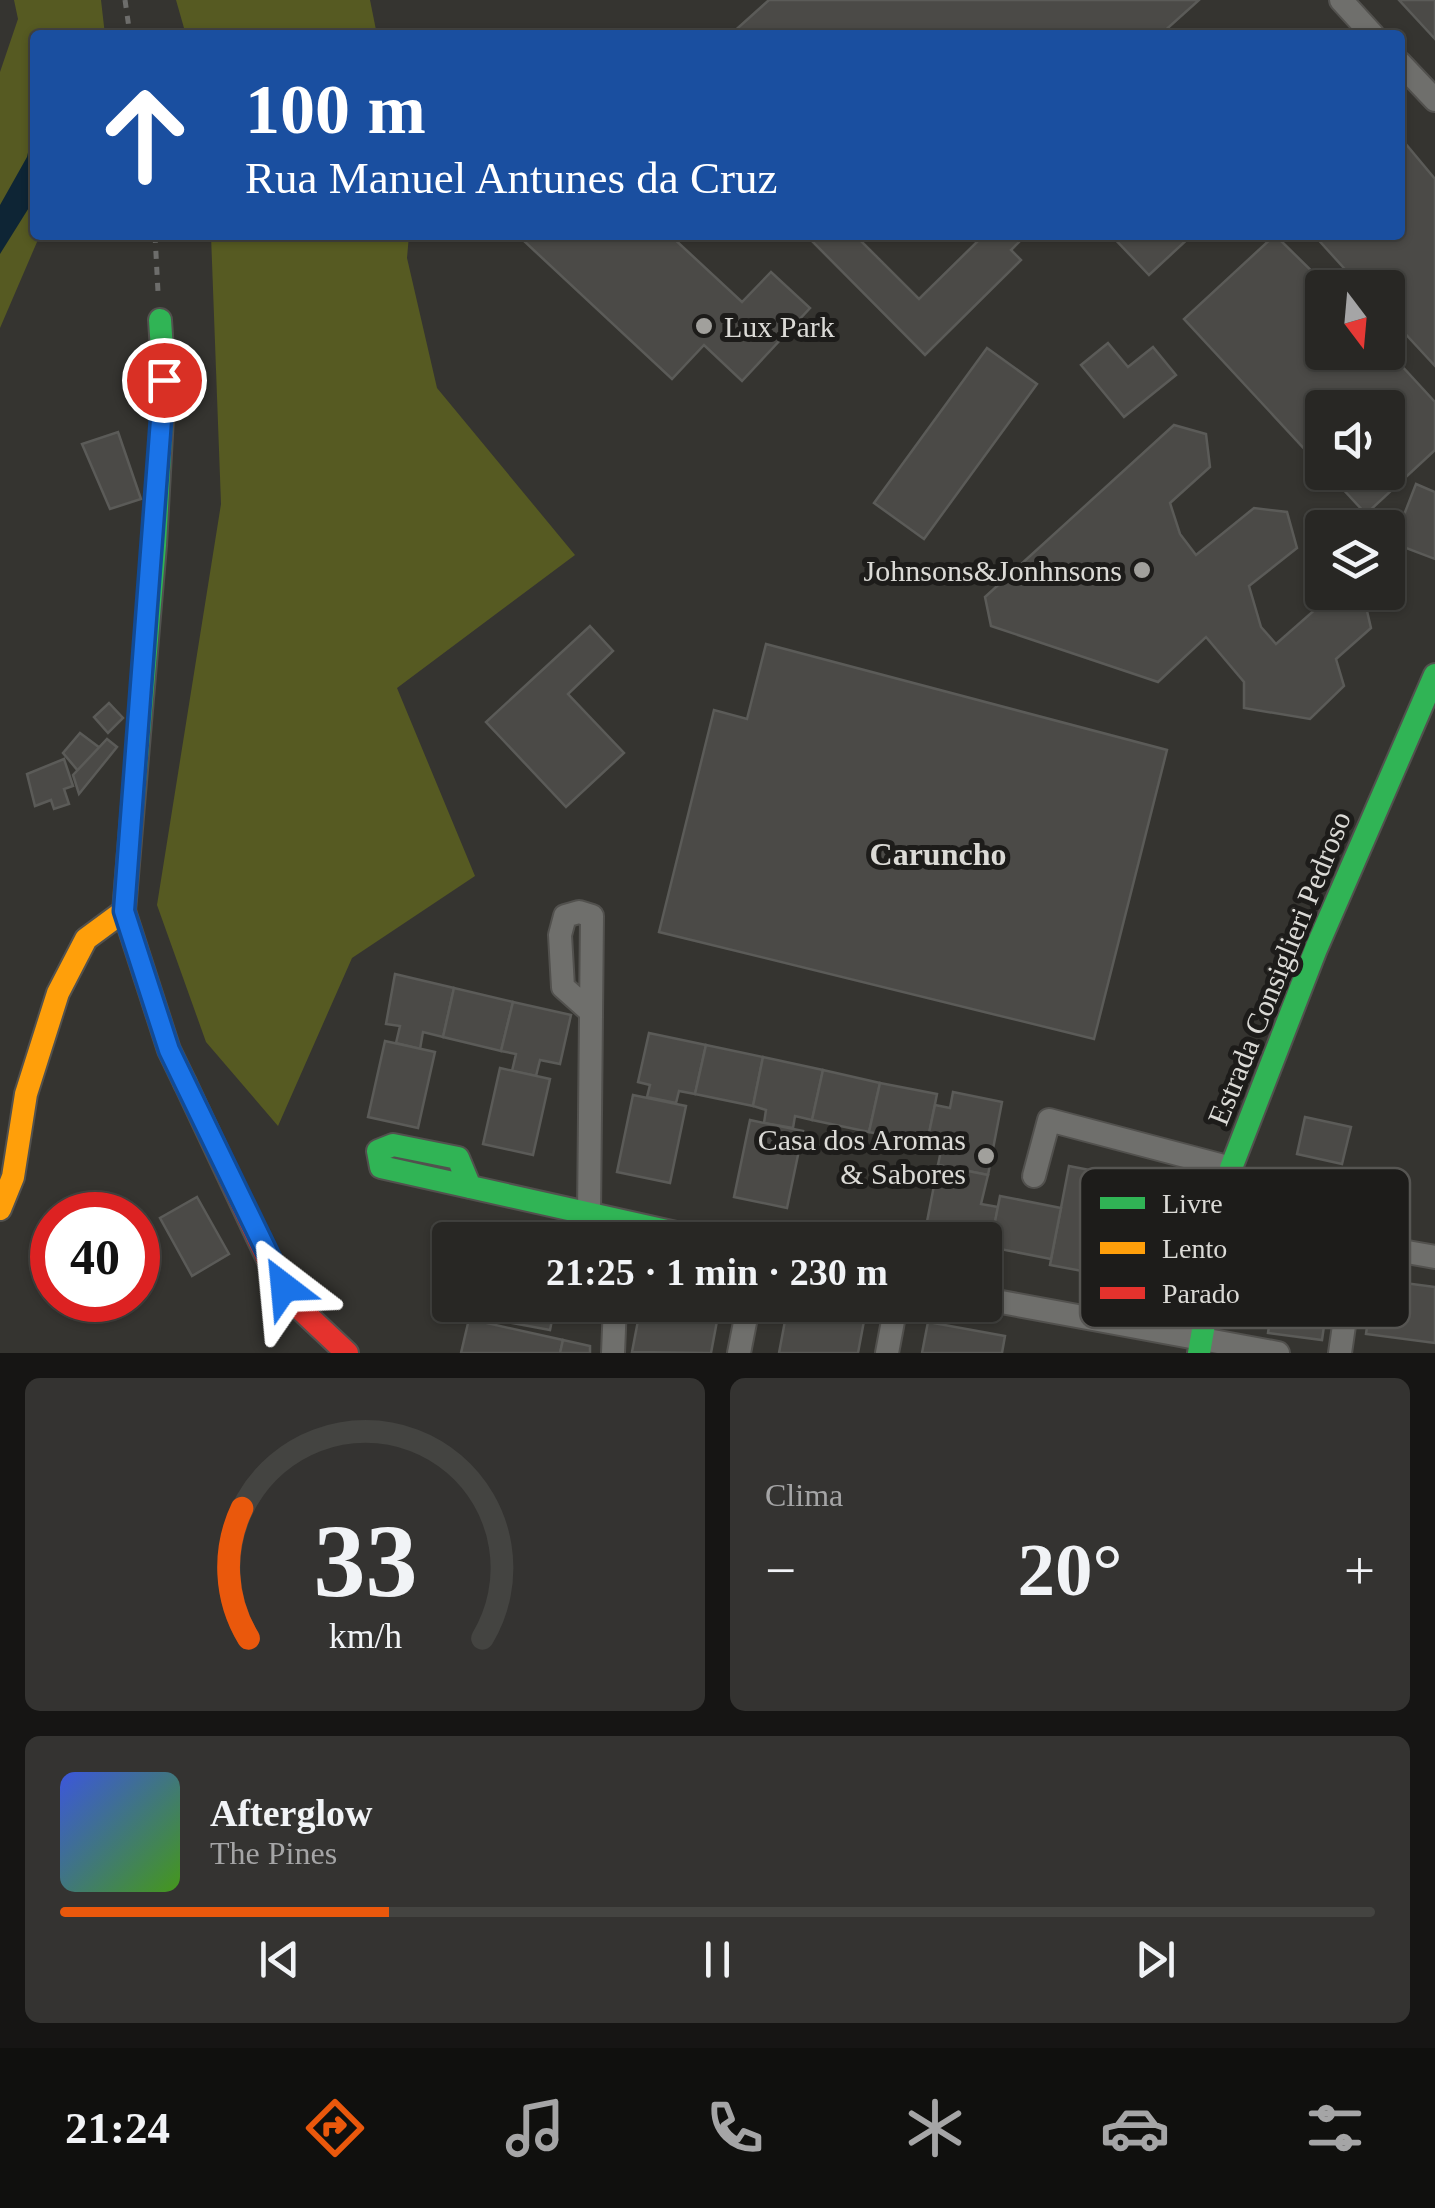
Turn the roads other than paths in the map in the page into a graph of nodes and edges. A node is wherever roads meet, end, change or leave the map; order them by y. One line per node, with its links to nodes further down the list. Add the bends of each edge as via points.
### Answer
1 (1340, 0): 2 (street)
2 (1368, 30)
3 (1405, 68): 4 (street)
4 (1435, 100)
5 (160, 320): 7 (street, via 164,380 155,545)
6 (1435, 675): 9 (street, Estrada Consiglieri Pedroso, via 1316,949)
7 (124, 911): 12 (street, via 86,939 58,993); 25 (street, via 169,1050 272,1268 296,1305)
8 (591, 1012): 13 (street)
9 (1231, 1168): 10 (street, via 1049,1120)
10 (1034, 1176)
11 (470, 1187): 13 (street)
12 (0, 1209)
13 (590, 1214): 14 (street)
14 (603, 1222)
15 (1410, 1253): 16 (street)
16 (1435, 1257)
17 (1002, 1303): 18 (street)
18 (1080, 1320)
19 (614, 1322): 26 (street)
20 (745, 1322): 27 (street)
21 (893, 1322): 28 (street)
22 (1115, 1328): 24 (street)
23 (1344, 1328): 30 (street)
24 (1200, 1347): 29 (street)
25 (347, 1353)
26 (613, 1353)
27 (739, 1353)
28 (887, 1353)
29 (1278, 1353)
30 (1340, 1353)

